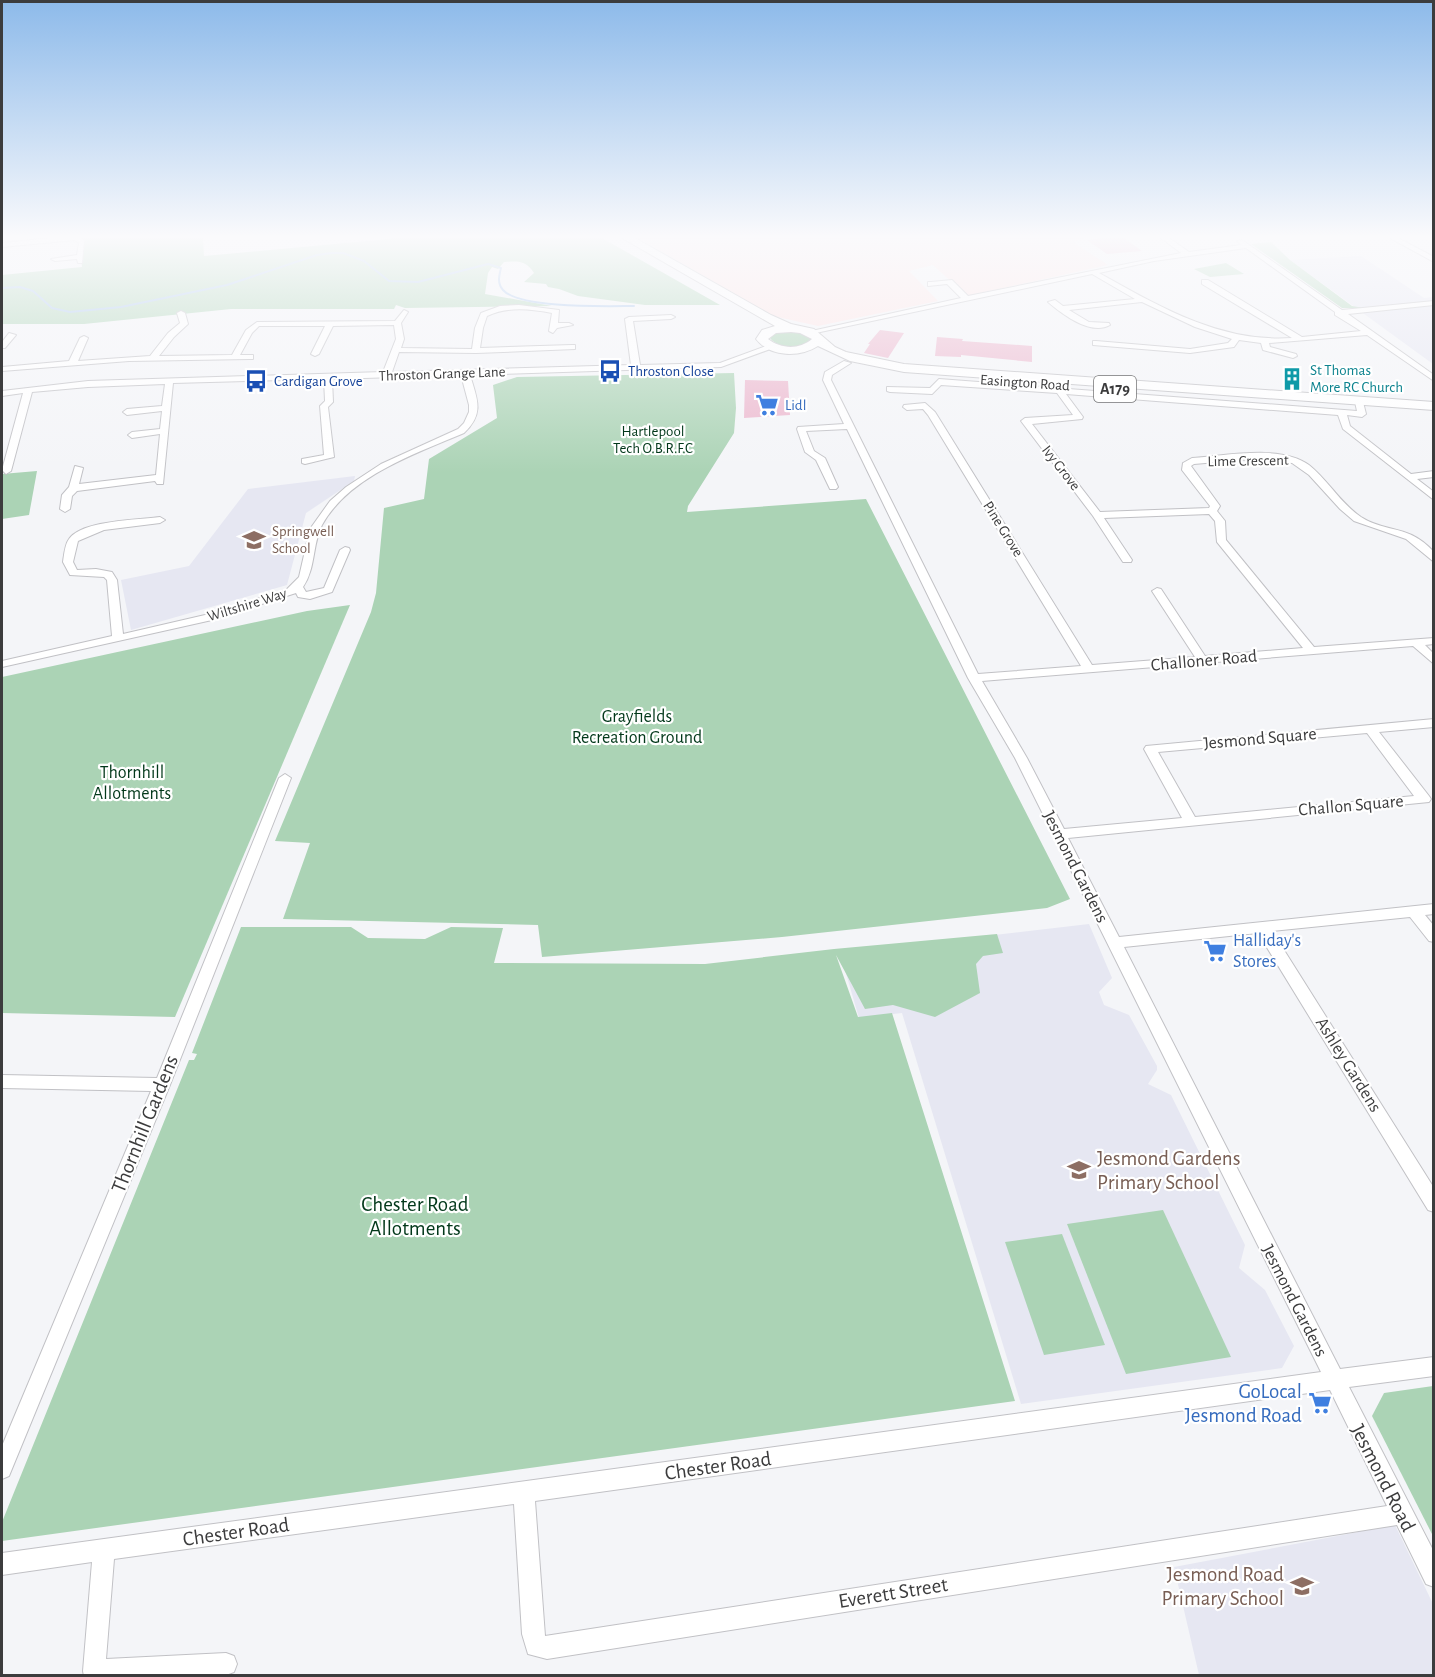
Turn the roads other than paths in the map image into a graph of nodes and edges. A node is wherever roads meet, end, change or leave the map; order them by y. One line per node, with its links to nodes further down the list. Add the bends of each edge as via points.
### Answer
1 (182, 316): 39 (street, via 184,324)
2 (401, 316): 15 (street)
3 (484, 316): 34 (street)
4 (555, 316): 17 (street, via 554,329)
5 (629, 316): 42 (street)
6 (635, 316): 14 (street)
7 (747, 316): 20 (highway)
8 (763, 316): 19 (highway, Easington Road)
9 (897, 316): 23 (street)
10 (1075, 316): 18 (street, via 1087,324)
11 (1177, 316): 25 (street)
12 (1262, 316): 26 (street)
13 (1342, 316): 21 (street)
14 (673, 318)
15 (397, 323): 16 (street); 32 (street, via 400,339)
16 (330, 324): 35 (street, via 318,355); 37 (street, via 259,321)
17 (569, 325)
18 (1106, 325)
19 (789, 328): 20 (highway, Easington Road); 23 (highway, Easington Road)
20 (766, 333): 31 (highway, via 764,342)
21 (1365, 333): 26 (street); 48 (street)
22 (12, 335): 28 (street)
23 (814, 337): 33 (highway, via 814,345); 46 (highway, Easington Road / A179, via 829,350)
24 (84, 338): 41 (street)
25 (1237, 338): 27 (street); 29 (street, via 1231,345 1190,351)
26 (1300, 339): 27 (street)
27 (1264, 341): 36 (street, via 1266,348)
28 (3, 343)
29 (1096, 344)
30 (567, 346): 34 (street)
31 (772, 347): 33 (highway, Easington Road); 42 (street, Throston Grange Lane, via 721,366)
32 (396, 350): 34 (street); 45 (street)
33 (799, 350): 40 (highway, Easington Road / A179)
34 (476, 351)
35 (304, 355)
36 (1293, 356)
37 (235, 357): 38 (street); 39 (street)
38 (250, 357)
39 (152, 359): 41 (street)
40 (847, 363): 46 (highway, Easington Road / A179); 61 (street, Jesmond Gardens, via 828,374 827,380)
41 (72, 364): 43 (street)
42 (636, 368): 44 (street, Throston Grange Lane)
43 (2, 369)
44 (465, 373): 45 (street, Throston Grange Lane); 79 (street, Wiltshire Way, via 475,410 471,422 461,431 381,469 341,496 319,520 306,578)
45 (386, 376): 47 (street, Throston Grange Lane)
46 (946, 376): 50 (street, Easington Road, via 932,391); 52 (street, Easington Road); 54 (highway, Easington Road / A179)
47 (328, 377): 49 (street, Throston Grange Lane); 64 (street, via 329,402 324,406 329,457)
48 (1434, 379)
49 (169, 381): 51 (street, Throston Grange Lane); 57 (street)
50 (890, 388)
51 (28, 390): 53 (street, Throston Grange Lane); 66 (street)
52 (1062, 390): 59 (street, Easington Road); 74 (street, Ivy Grove, via 1084,417 1027,421)
53 (2, 393)
54 (1360, 404): 55 (highway, Easington Road / A179); 59 (street, Easington Road, via 1362,414); 60 (highway, Easington Road / A179)
55 (1434, 406)
56 (907, 407): 88 (street, Pine Grove, via 926,406 932,414)
57 (166, 408): 58 (street); 62 (street)
58 (127, 412)
59 (1341, 412): 68 (street, via 1346,427)
60 (1434, 414)
61 (851, 426): 69 (street, via 801,429 810,452 820,458); 89 (street, Jesmond Gardens)
62 (164, 431): 63 (street); 70 (street, via 160,479)
63 (132, 435)
64 (305, 461)
65 (78, 468): 70 (street)
66 (6, 471)
67 (1434, 474): 68 (street)
68 (1412, 477): 71 (street)
69 (833, 487)
70 (74, 488): 72 (street, via 67,495)
71 (1434, 497)
72 (65, 509)
73 (1212, 511): 74 (street); 77 (street, Lime Crescent, via 1215,506 1186,465 1192,461 1286,457 1304,465 1359,520 1412,538); 84 (street, Lime Crescent, via 1220,521 1221,540)
74 (1097, 515): 78 (street, Ivy Grove)
75 (160, 520): 81 (street, via 99,528 73,540 68,562 74,573 108,574 112,580)
76 (345, 550): 79 (street, via 328,590 310,596 302,595)
77 (1434, 559)
78 (1127, 560)
79 (298, 587): 81 (street, Wiltshire Way, via 208,618)
80 (1157, 591): 85 (street)
81 (117, 639): 87 (street, Wiltshire Way)
82 (1434, 641): 83 (street, Challoner Road)
83 (1416, 643): 84 (street, Challoner Road); 86 (street)
84 (1312, 652): 85 (street, Challoner Road)
85 (1203, 661): 88 (street, Challoner Road)
86 (1434, 661)
87 (2, 664)
88 (1089, 669): 89 (street, Challoner Road)
89 (974, 678): 94 (street, Jesmond Gardens)
90 (1434, 723): 91 (street, Jesmond Square)
91 (1371, 730): 93 (street, Jesmond Square, via 1150,749); 93 (street, Challon Square, via 1424,799)
92 (285, 778): 101 (street, Thornhill Gardens)
93 (1191, 820): 94 (street, Challon Square)
94 (1059, 834): 99 (street, Jesmond Gardens)
95 (1434, 909): 96 (street)
96 (1414, 911): 97 (street); 98 (street)
97 (1262, 927): 99 (street); 102 (street, Ashley Gardens)
98 (1434, 937)
99 (1113, 943): 104 (street, Jesmond Gardens)
100 (2, 1082): 101 (street)
101 (162, 1085): 105 (street, Thornhill Gardens)
102 (1434, 1204)
103 (1434, 1366): 104 (street, Chester Road)
104 (1334, 1380): 106 (street, Chester Road); 107 (street, Jesmond Road)
105 (2, 1469)
106 (524, 1493): 107 (street, Everett Street, via 532,1634 536,1646 547,1648); 108 (street, Chester Road)
107 (1401, 1514): 110 (street, Jesmond Road)
108 (104, 1550): 109 (street, Chester Road); 111 (street, via 94,1671)
109 (2, 1564)
110 (1434, 1576)
111 (225, 1664)

